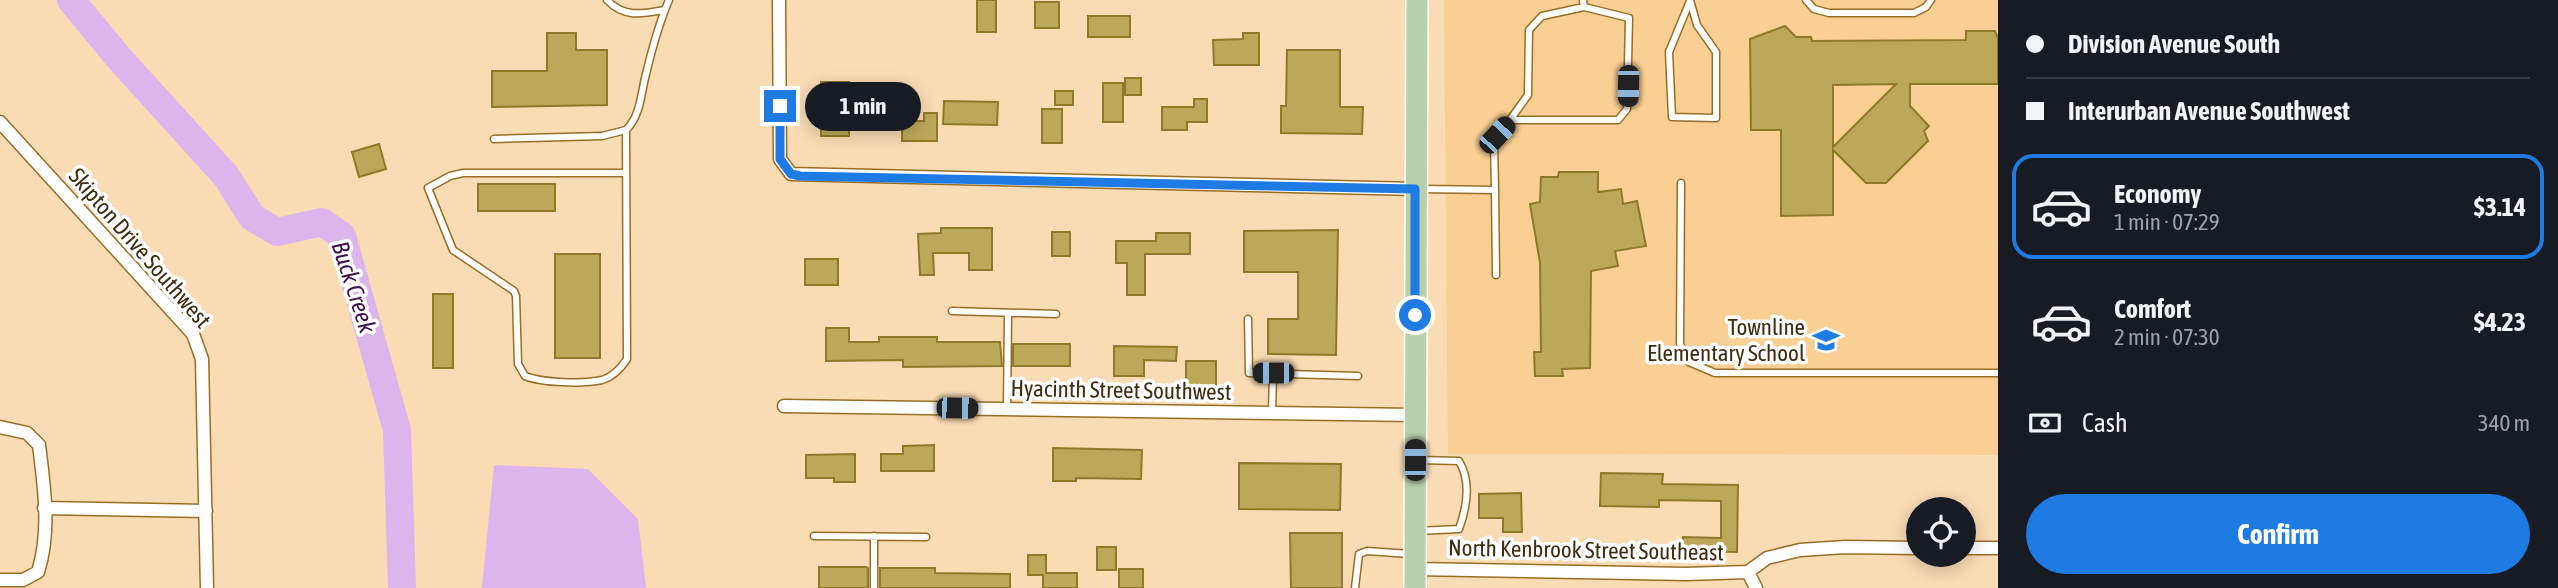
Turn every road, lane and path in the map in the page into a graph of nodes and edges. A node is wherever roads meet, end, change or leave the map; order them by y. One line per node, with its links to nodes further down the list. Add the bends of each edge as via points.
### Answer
1 (607, 0): 9 (lane, via 627,14)
2 (669, 0): 9 (lane)
3 (779, 0): 16 (street, via 780,159 791,174)
4 (1417, 0): 16 (main road)
5 (1806, 0): 6 (lane, via 1814,9 1829,13 1914,13)
6 (1931, 0)
7 (1690, 1): 7 (lane, via 1697,25 1716,52 1716,118 1672,117 1669,52)
8 (1583, 3): 10 (lane, via 1534,22 1528,94); 10 (lane, via 1629,18 1627,109 1618,120)
9 (664, 10): 12 (lane, via 637,112)
10 (1512, 120): 17 (lane, via 1494,142)
11 (0, 121): 33 (street, Skipton Drive Southwest, via 193,334 202,359)
12 (626, 130): 13 (lane, via 603,136); 14 (lane)
13 (494, 139)
14 (626, 173): 14 (lane, via 627,359 603,379 525,376 518,364 514,291 453,250 428,187 463,173)
15 (1681, 183): 24 (lane, via 1680,344 1689,362 1715,373)
16 (1415, 189): 17 (lane); 29 (main road)
17 (1495, 190): 18 (lane)
18 (1496, 275)
19 (952, 312): 20 (lane)
20 (1008, 313): 21 (lane); 27 (lane)
21 (1056, 314)
22 (1248, 319): 23 (lane, via 1248,373)
23 (1273, 373): 25 (lane); 28 (lane)
24 (1998, 373)
25 (1358, 376)
26 (784, 406): 27 (street, Hyacinth Street Southwest)
27 (1007, 409): 28 (street, Hyacinth Street Southwest)
28 (1272, 413): 29 (street, Hyacinth Street Southwest)
29 (1415, 415): 31 (main road)
30 (0, 427): 32 (street, via 27,433 39,444)
31 (1415, 460): 34 (main road); 34 (lane, via 1459,461 1466,473 1466,512 1459,529)
32 (44, 508): 33 (street); 43 (street, via 44,553 38,572 23,580)
33 (206, 511): 44 (street, Skipton Drive Southwest)
34 (1415, 531): 41 (main road)
35 (814, 536): 36 (lane)
36 (874, 536): 37 (lane); 45 (lane)
37 (926, 537)
38 (1906, 548): 42 (street, North Kenbrook Street Southeast, via 1800,550 1767,558)
39 (1976, 548): 40 (street)
40 (1998, 548)
41 (1415, 570): 42 (street, North Kenbrook Street Southeast); 46 (lane, via 1367,551 1359,554)
42 (1748, 572): 47 (street)
43 (0, 580)
44 (207, 588)
45 (874, 588)
46 (1355, 588)
47 (1756, 588)

